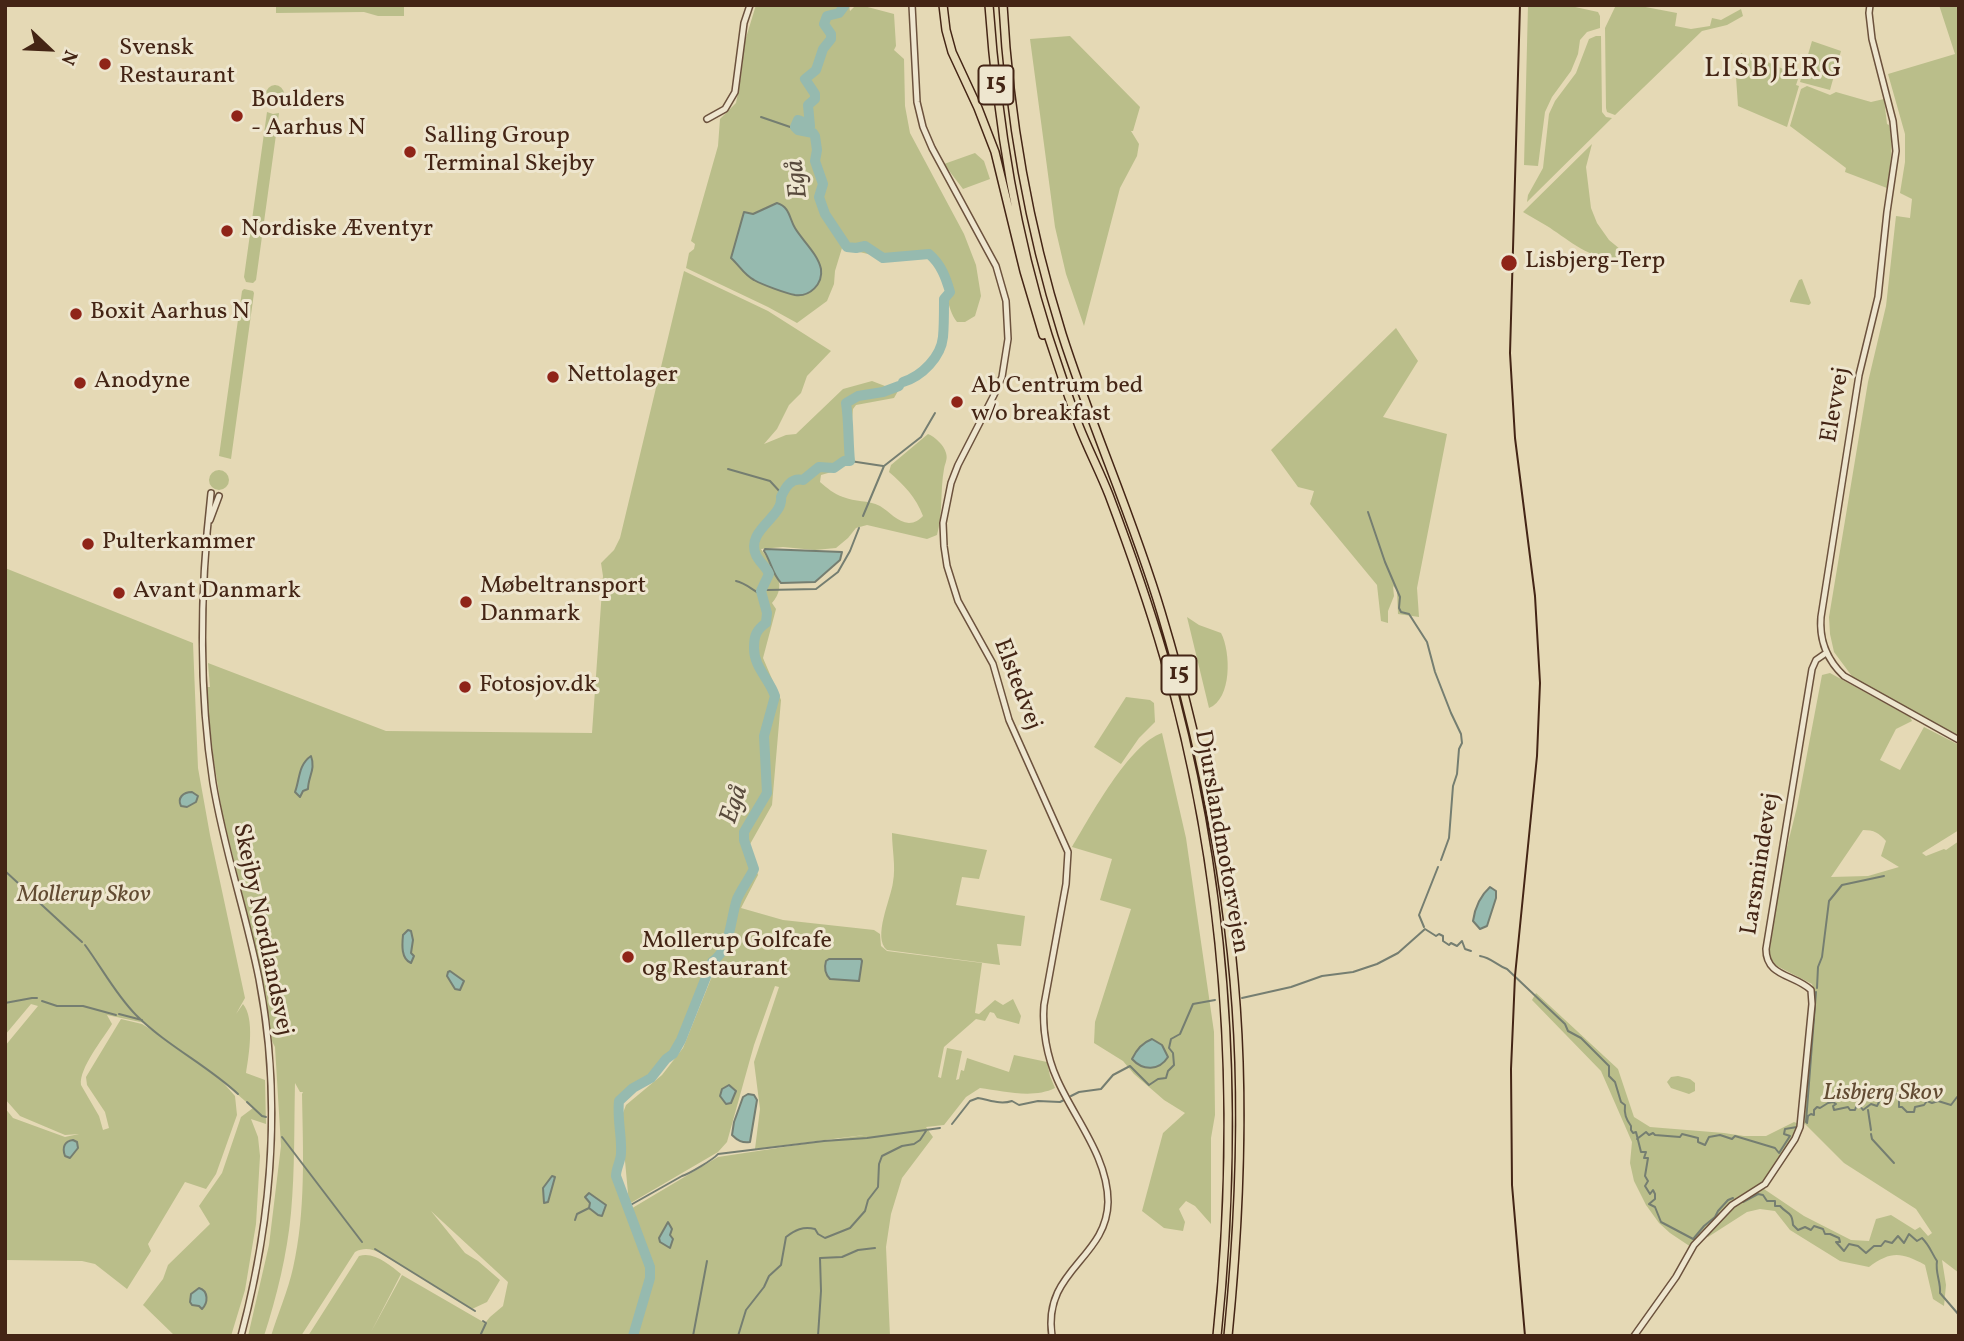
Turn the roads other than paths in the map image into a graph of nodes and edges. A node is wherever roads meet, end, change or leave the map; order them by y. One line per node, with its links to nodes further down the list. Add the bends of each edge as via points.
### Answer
1 (750, 5): 7 (street, via 736,92 725,109)
2 (912, 5): 15 (street, Elstedvej, via 917,102 923,127 996,266 1009,317 1002,377 958,465 946,502 947,566 958,601 993,664 1009,720 1068,852 1045,1024 1057,1079 1107,1187 1105,1224 1060,1287 1052,1310)
3 (943, 5): 8 (highway, via 952,52 992,142 1043,333)
4 (989, 5): 8 (highway, Djurslandmotorvejen / 15, via 998,107 1016,214 1047,331)
5 (1004, 5): 17 (highway, Djurslandmotorvejen / 15, via 1020,162 1047,283 1081,391 1153,586 1189,710 1216,838 1231,949 1239,1061 1239,1177)
6 (1870, 5): 12 (street, Elevvej, via 1872,39 1894,121 1896,151 1878,297 1859,375 1821,617)
7 (707, 119)
8 (1079, 425): 16 (highway, Djurslandmotorvejen / 15, via 1126,542 1158,640 1208,855 1226,1017 1229,1097)
9 (211, 493): 11 (street, Skejby Nordlandsvej)
10 (219, 496): 11 (street, Skejby Nordlandsvej)
11 (207, 530): 14 (street, Skejby Nordlandsvej, via 202,679 208,743 221,822 259,978 271,1095 267,1205)
12 (1826, 653): 13 (street, via 1844,676); 18 (street, Larsmindevej, via 1812,669 1766,949 1769,965 1811,990 1800,1127 1765,1184 1732,1205 1694,1245)
13 (1959, 740)
14 (241, 1336)
15 (1052, 1336)
16 (1217, 1336)
17 (1228, 1336)
18 (1633, 1336)

